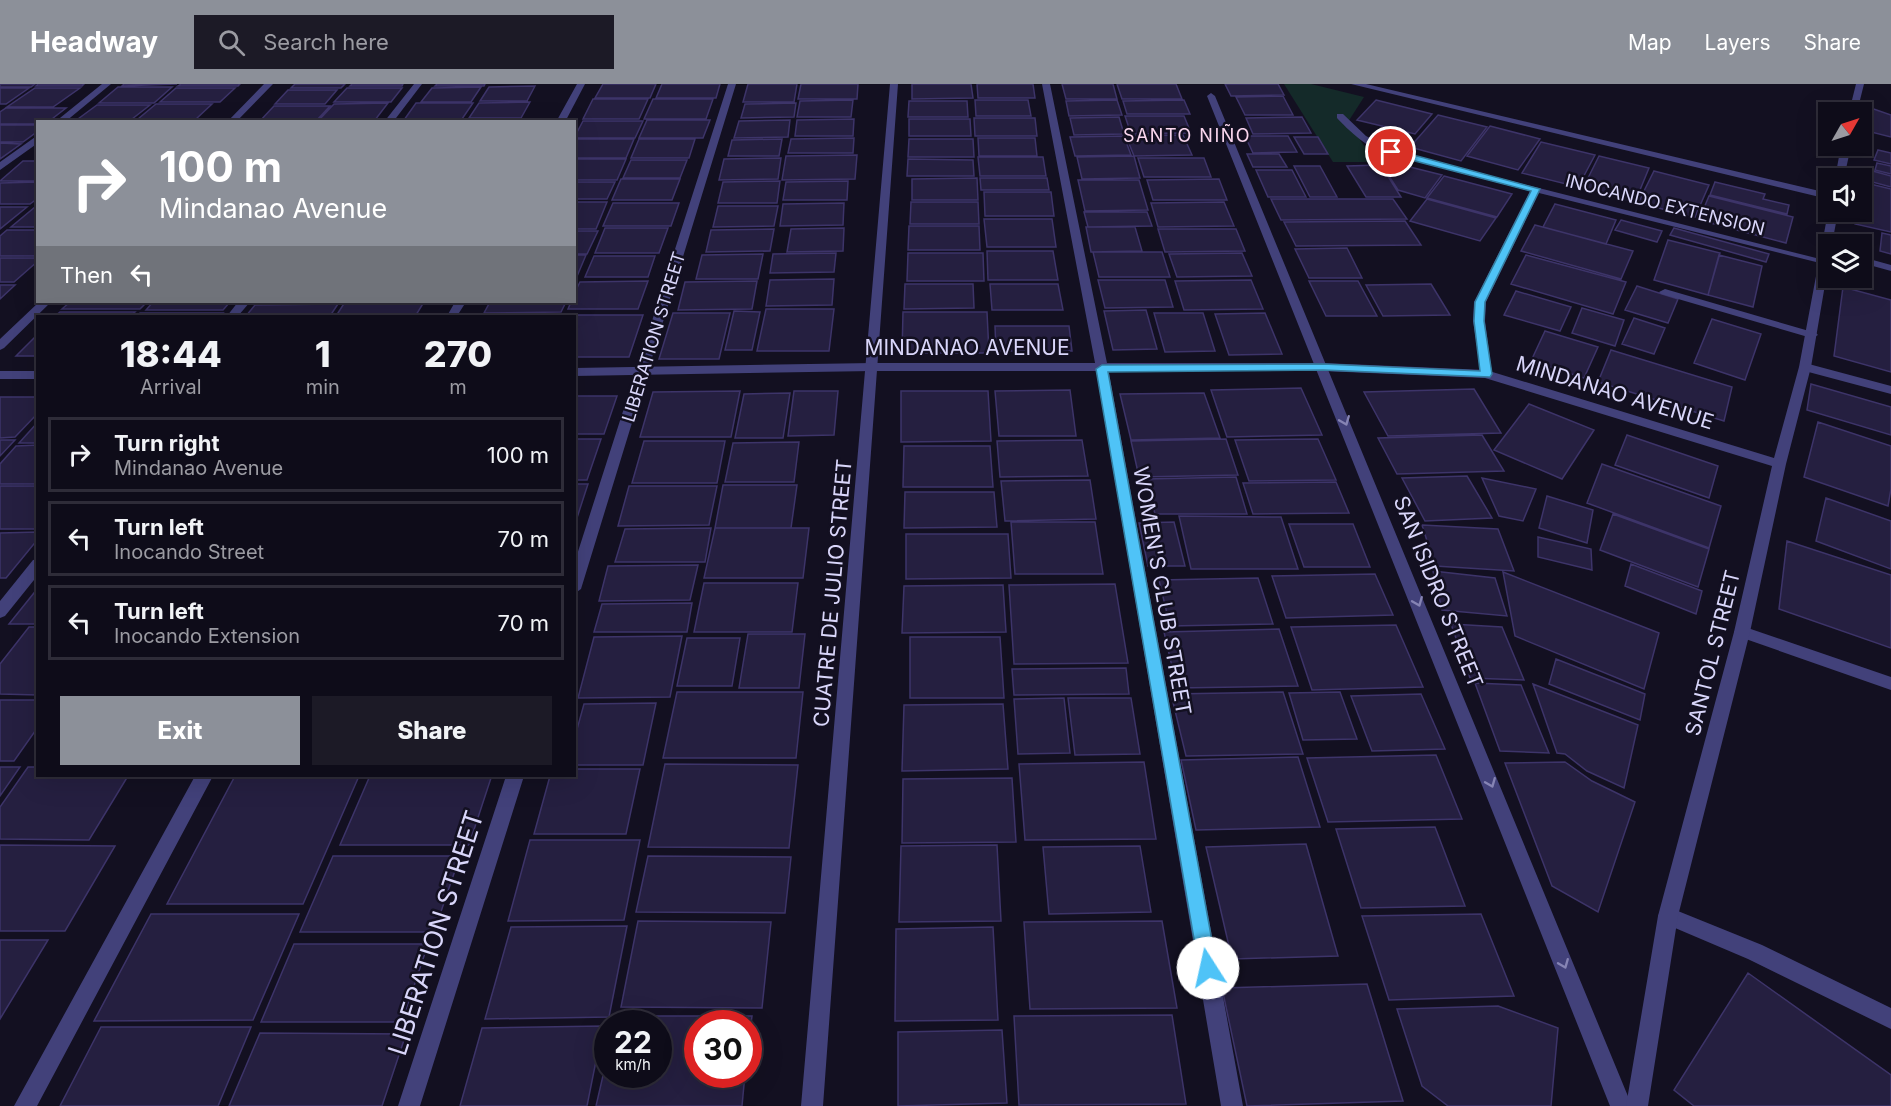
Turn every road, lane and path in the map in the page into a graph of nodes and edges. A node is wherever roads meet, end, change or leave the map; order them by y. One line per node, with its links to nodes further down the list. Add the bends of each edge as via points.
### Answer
1 (107, 84): 13 (street)
2 (269, 84): 14 (street)
3 (418, 84): 15 (street)
4 (580, 84): 16 (street)
5 (732, 84): 35 (street, LIBERATION STREET)
6 (894, 84): 31 (street, CUATRE DE JULIO STREET)
7 (1046, 84): 34 (street, WOMEN'S CLUB STREET)
8 (1354, 84): 20 (street)
9 (1860, 84): 11 (street)
10 (1211, 96): 32 (street, SAN ISIDRO STREET)
11 (1856, 102)
12 (1340, 116): 19 (street, INOCANDO EXTENSION, via 1369,144)
13 (62, 120)
14 (233, 120)
15 (390, 120)
16 (561, 120)
17 (36, 140): 18 (street)
18 (0, 167)
19 (1536, 189): 21 (street, INOCANDO EXTENSION); 37 (street, via 1480,302)
20 (1818, 194)
21 (1818, 253)
22 (1872, 263): 23 (street)
23 (1891, 268)
24 (1821, 288): 29 (street, SANTOL STREET)
25 (1665, 292): 29 (street)
26 (44, 303): 30 (street)
27 (243, 303): 28 (street)
28 (233, 315)
29 (1812, 335): 33 (street, SANTOL STREET)
30 (0, 346)
31 (873, 367): 34 (street, MINDANAO AVENUE); 35 (street, MINDANAO AVENUE); 53 (street, CUATRE DE JULIO STREET)
32 (1323, 367): 34 (street, MINDANAO AVENUE); 37 (street, MINDANAO AVENUE); 55 (street, SAN ISIDRO STREET, one-way to 55)
33 (1805, 368): 40 (street); 41 (street, SANTOL STREET)
34 (1102, 369): 54 (street, WOMEN'S CLUB STREET)
35 (644, 371): 36 (street, MINDANAO AVENUE); 43 (street, LIBERATION STREET)
36 (576, 372)
37 (1486, 374): 41 (street, MINDANAO AVENUE)
38 (0, 375): 39 (street)
39 (36, 375)
40 (1891, 390)
41 (1779, 464): 45 (street, SANTOL STREET)
42 (36, 567): 44 (street)
43 (576, 583)
44 (0, 612)
45 (1742, 632): 46 (street); 49 (street, SANTOL STREET)
46 (1891, 684)
47 (203, 777): 51 (street)
48 (515, 777): 52 (street, LIBERATION STREET)
49 (1668, 916): 50 (street, via 1755,952); 56 (street, SANTOL STREET)
50 (1891, 1019)
51 (26, 1106)
52 (409, 1106)
53 (813, 1106)
54 (1232, 1106)
55 (1621, 1106)
56 (1637, 1106)

